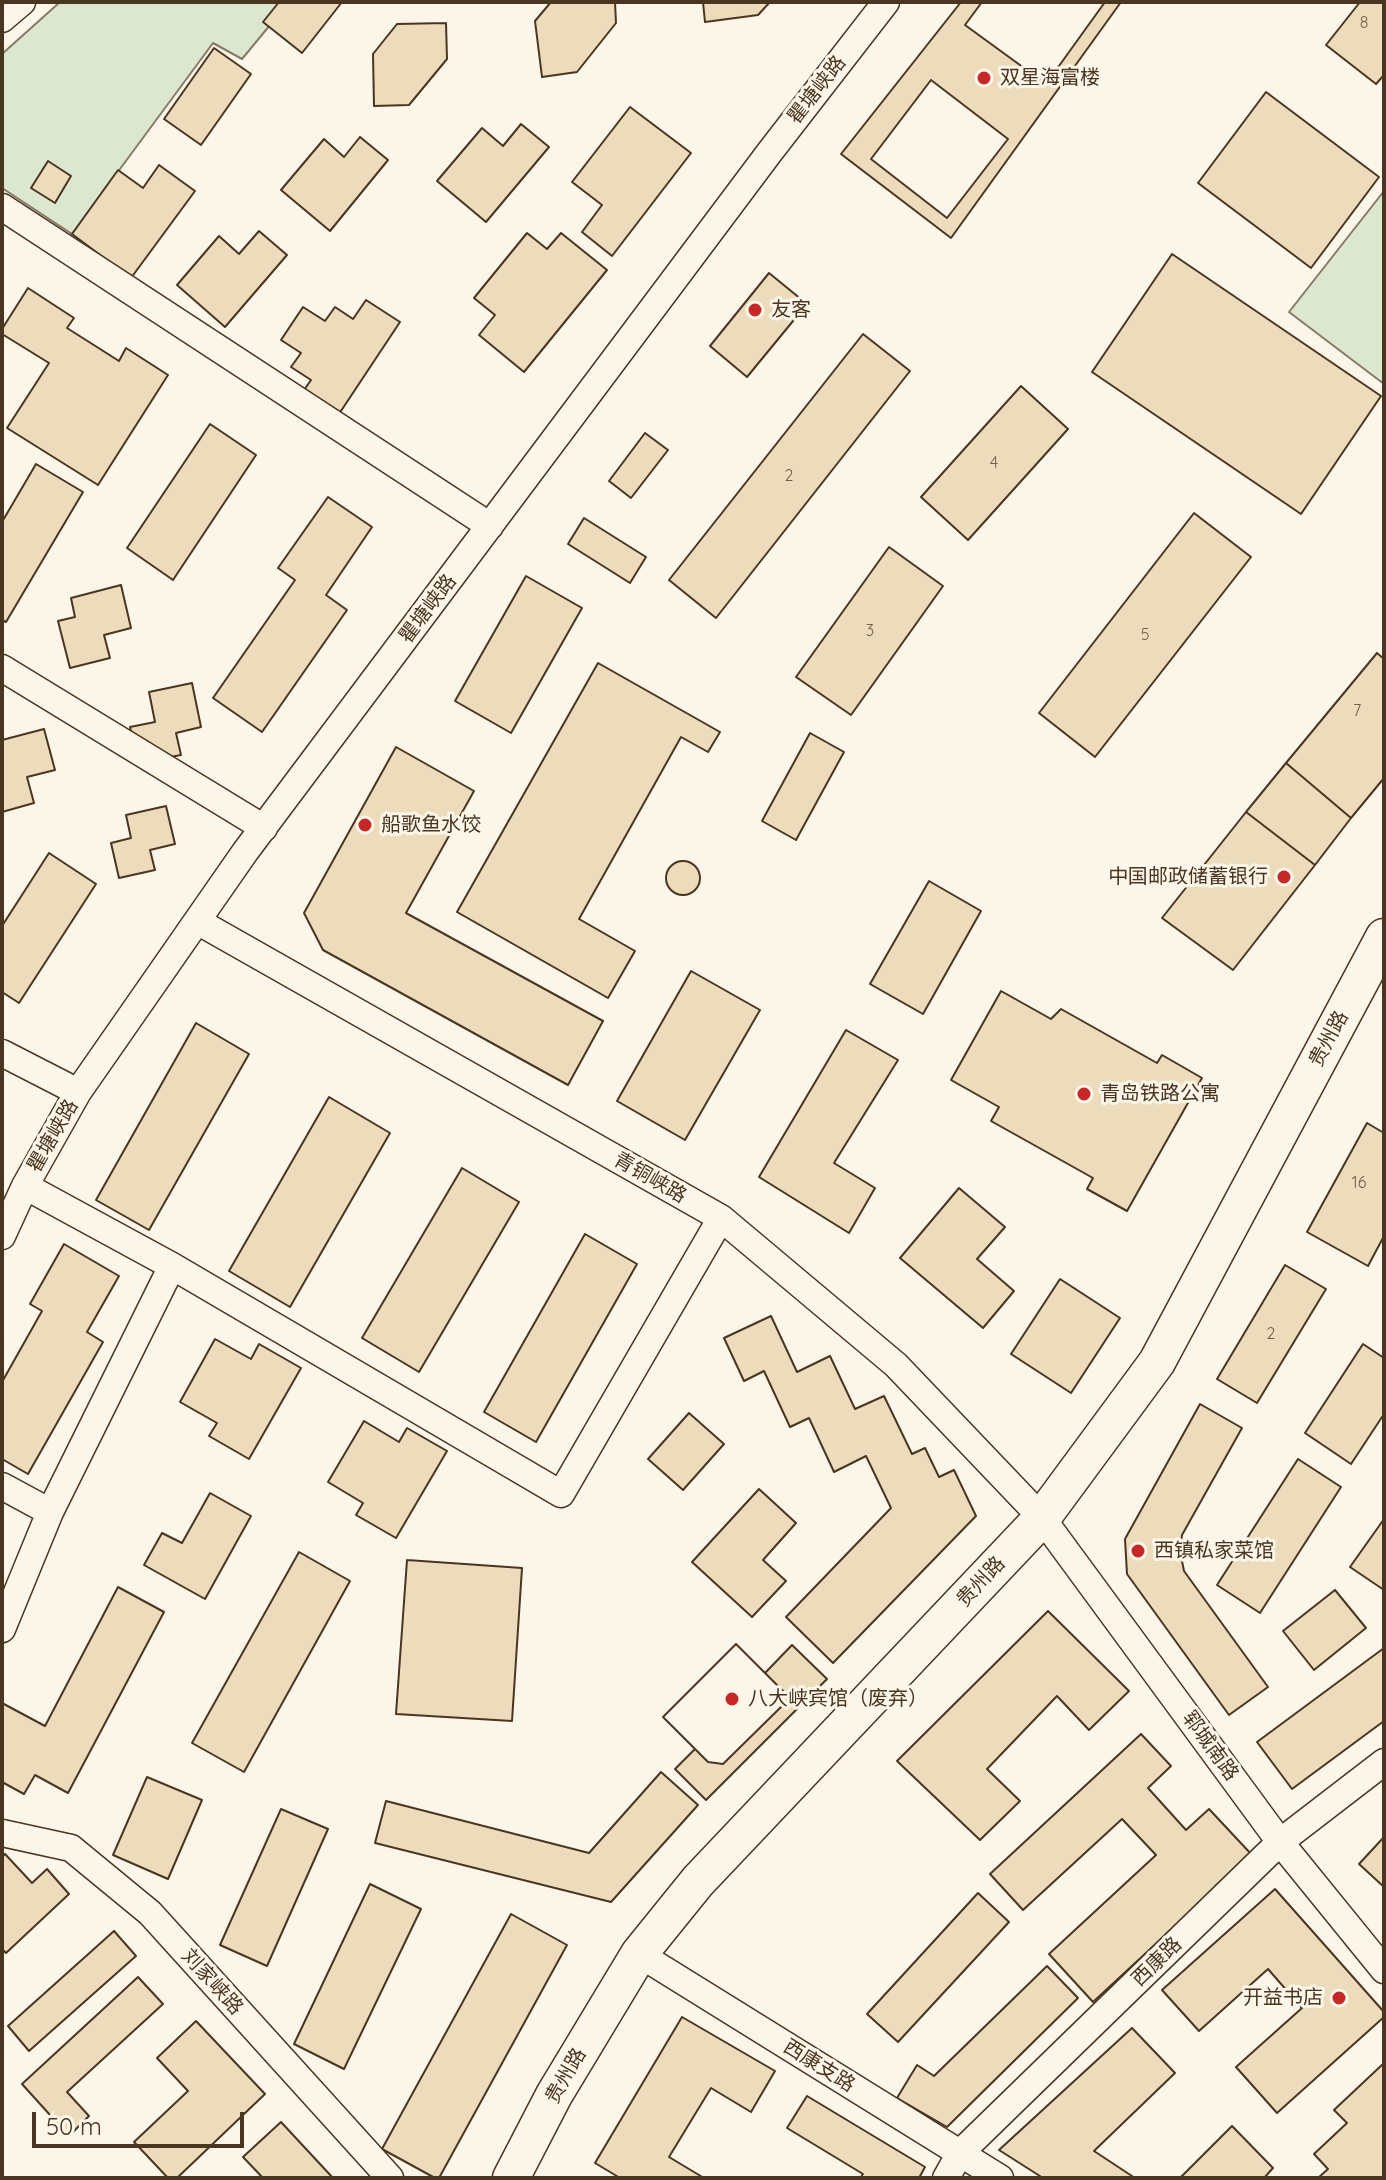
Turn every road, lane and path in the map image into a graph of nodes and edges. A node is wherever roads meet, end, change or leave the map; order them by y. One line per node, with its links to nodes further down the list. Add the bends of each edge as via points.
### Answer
1 (22, 2): 3 (street)
2 (886, 2): 5 (street, 瞿塘峡路)
3 (2, 19)
4 (2, 207): 5 (street)
5 (490, 526): 7 (street, 瞿塘峡路)
6 (2, 668): 7 (street)
7 (264, 828): 8 (street, 瞿塘峡路)
8 (197, 921): 11 (street, 瞿塘峡路); 13 (street, 青铜峡路)
9 (1384, 937): 18 (main road, 贵州路, via 1157,1362)
10 (2, 1053): 11 (street)
11 (78, 1092): 12 (street, 瞿塘峡路)
12 (25, 1186): 14 (street, 瞿塘峡路); 15 (street)
13 (721, 1218): 15 (street, via 561,1494); 18 (street, 青铜峡路, via 896,1365)
14 (2, 1236)
15 (172, 1266): 17 (street)
16 (2, 1486): 17 (street)
17 (50, 1512): 19 (street)
18 (1042, 1518): 22 (street, 郓城南路); 23 (main road, 贵州路, via 698,1881)
19 (2, 1629)
20 (1384, 1762): 22 (street, 西康路)
21 (2, 1833): 26 (street, 刘家峡路, via 71,1848 150,1913)
22 (1280, 1842): 24 (street, 郓城南路); 25 (street, 西康路)
23 (639, 1954): 25 (street, 西康支路); 27 (main road, 贵州路)
24 (1384, 1970)
25 (960, 2153): 28 (street, 西康路); 29 (street, 西康支路)
26 (390, 2178)
27 (511, 2178)
28 (946, 2178)
29 (1000, 2178)

